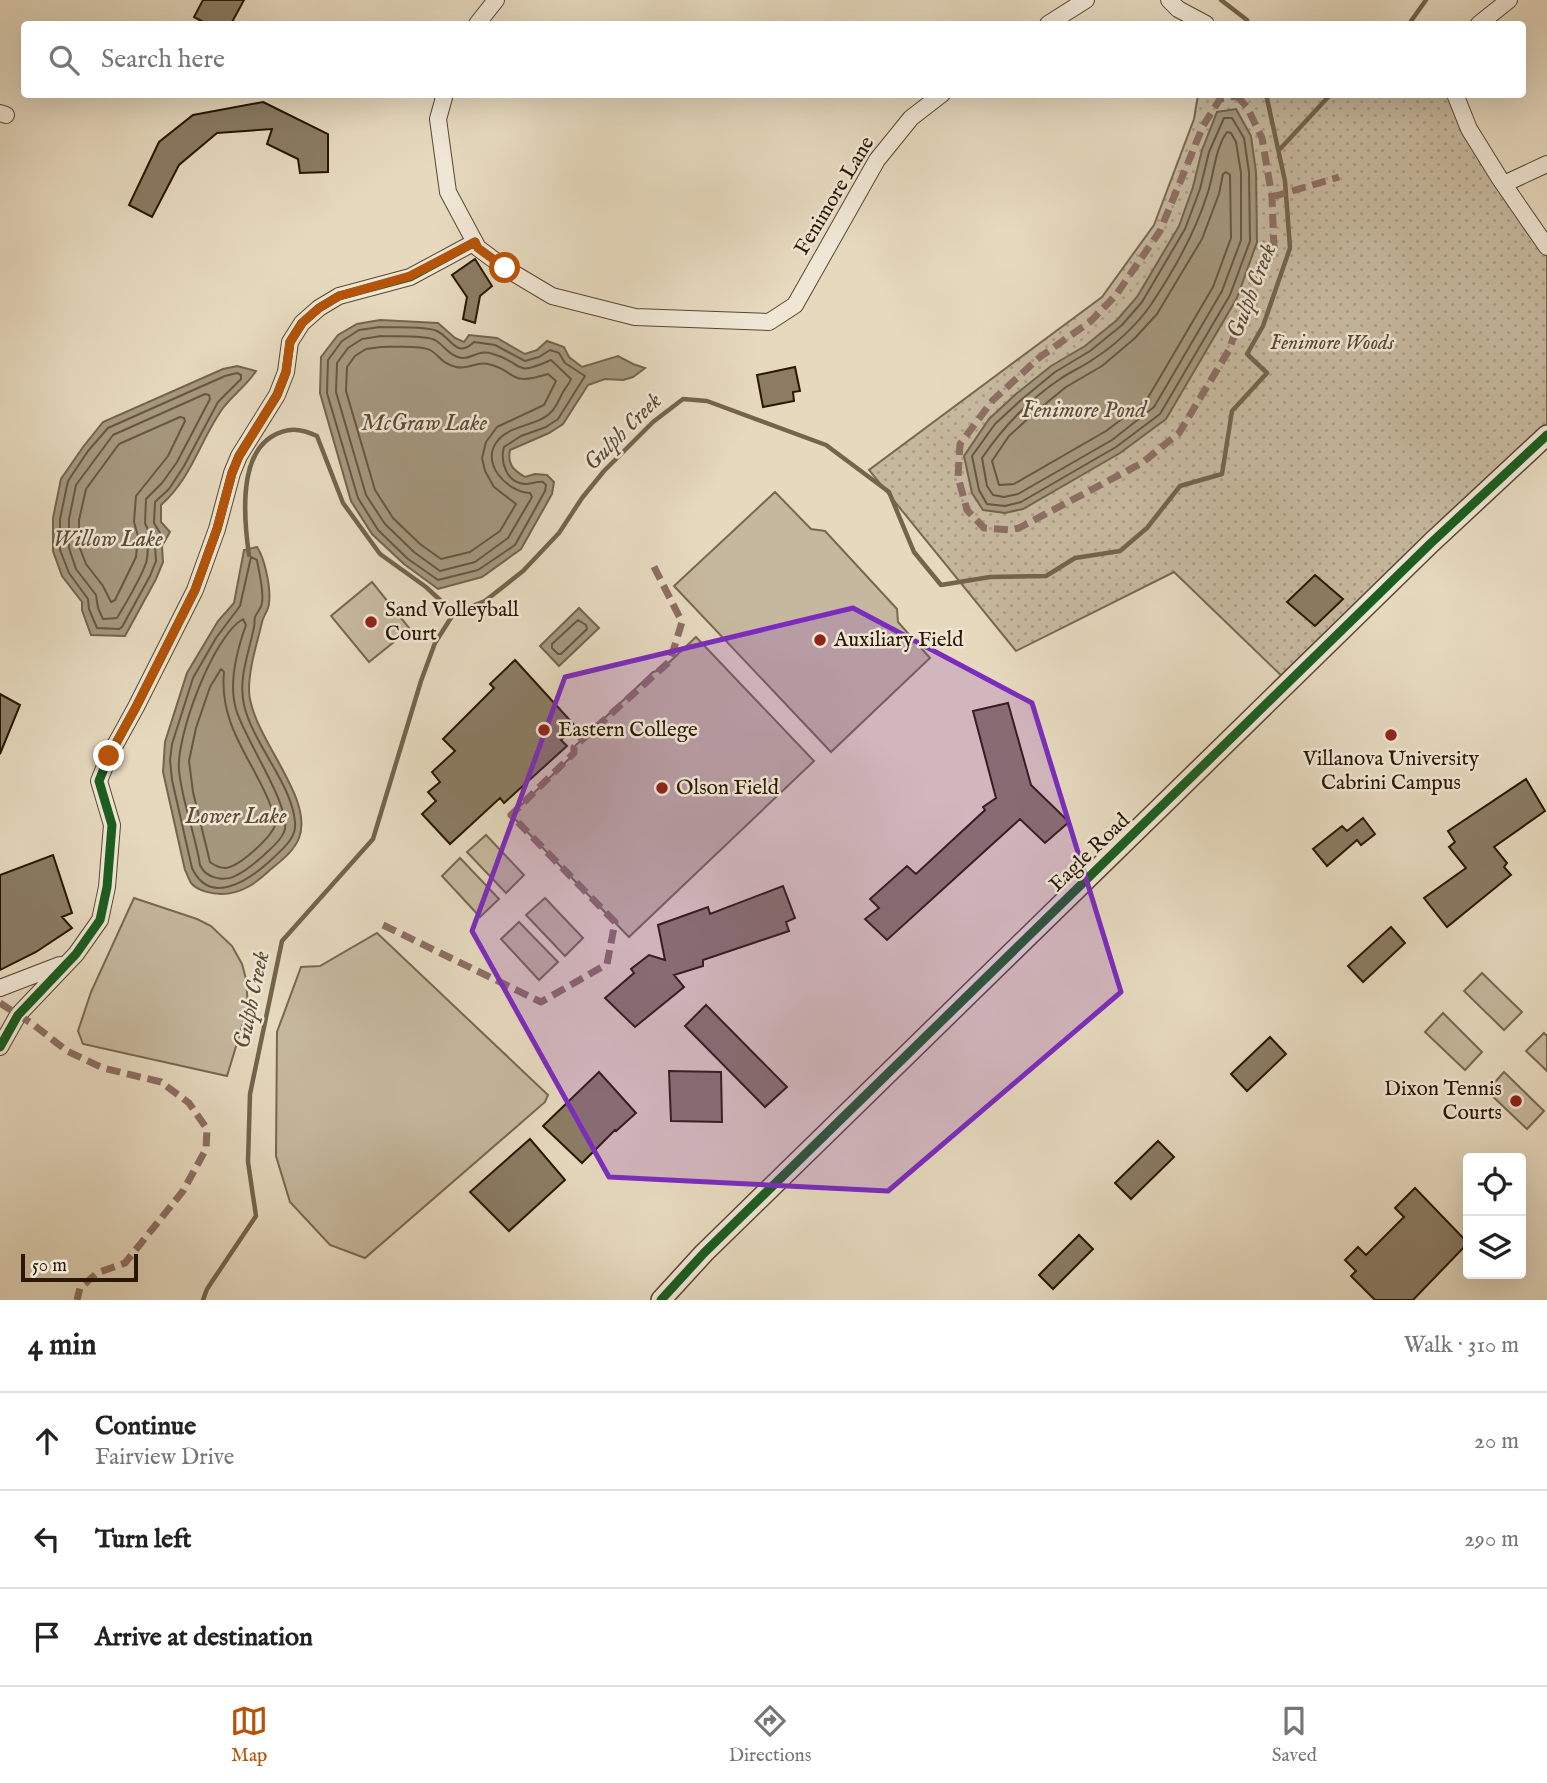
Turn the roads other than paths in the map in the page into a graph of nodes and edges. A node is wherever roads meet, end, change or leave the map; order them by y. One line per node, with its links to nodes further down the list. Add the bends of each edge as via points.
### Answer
1 (496, 0): 5 (street)
2 (1086, 0): 6 (street)
3 (1169, 0): 7 (street)
4 (1509, 0): 8 (street)
5 (479, 21)
6 (1053, 21)
7 (1200, 21)
8 (1483, 21)
9 (444, 98): 14 (street, via 438,119 447,192)
10 (937, 98): 14 (street, Fenimore Lane, via 911,118 877,160 795,305 769,322 635,317 552,296 505,268)
11 (1457, 98): 13 (street, via 1469,129)
12 (1547, 164): 13 (street)
13 (1504, 184): 15 (street)
14 (475, 242): 17 (street, via 410,276 339,296 302,323 290,342 277,395 232,473 195,590 99,781 112,825 107,887 100,920)
15 (1547, 247)
16 (1547, 435): 20 (street, Eagle Road, via 1288,682)
17 (66, 963): 18 (street); 19 (street, via 18,1014)
18 (0, 989)
19 (0, 1048)
20 (661, 1300)

